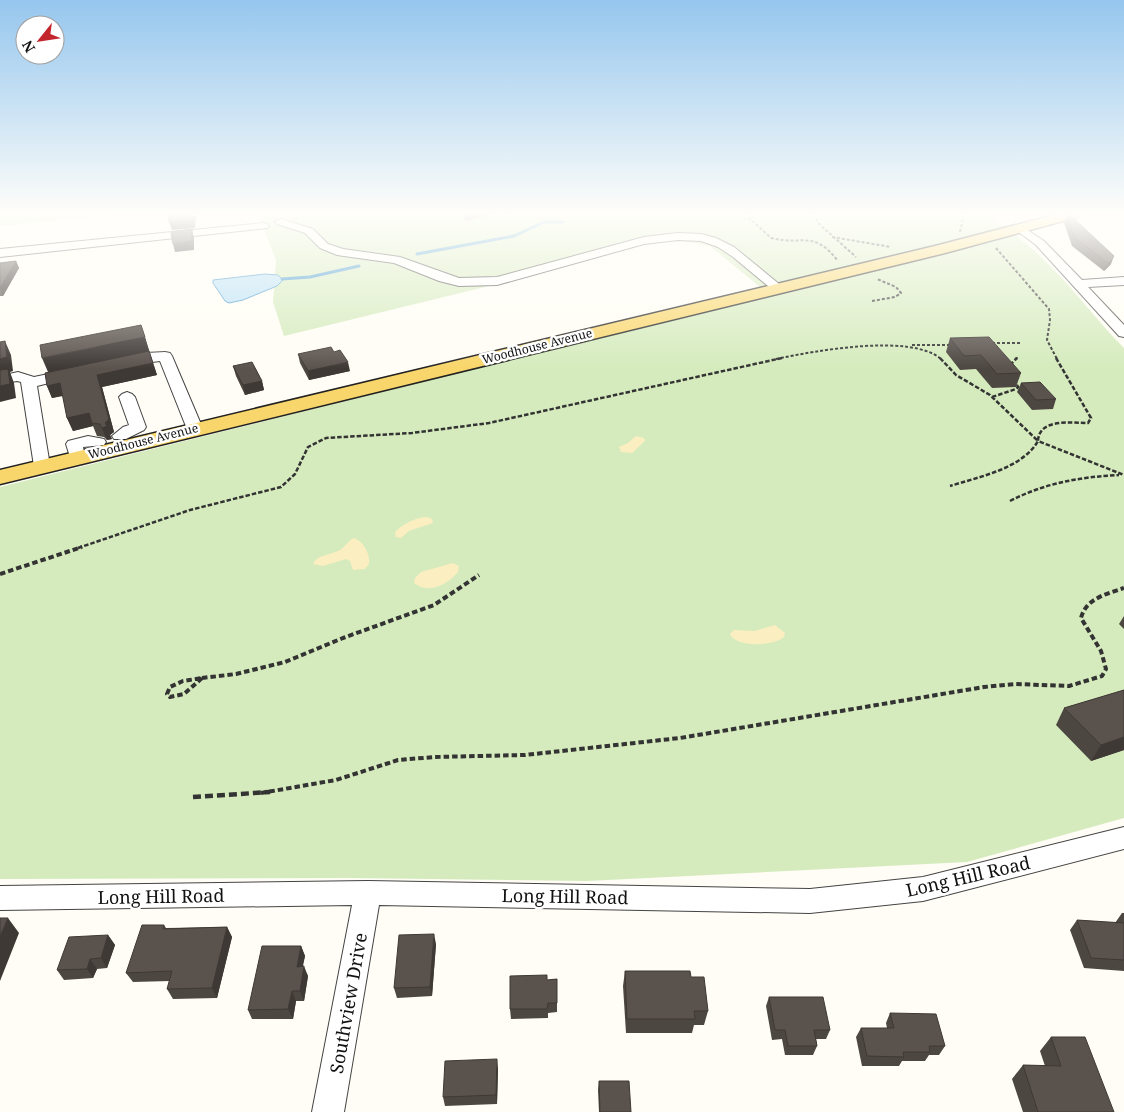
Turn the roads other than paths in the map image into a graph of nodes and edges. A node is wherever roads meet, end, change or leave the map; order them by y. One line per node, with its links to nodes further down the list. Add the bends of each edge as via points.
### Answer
1 (411, 266): 2 (street, via 443,278 467,282 497,281)
2 (552, 266)
3 (749, 266): 8 (street)
4 (869, 266): 8 (main road, Woodhouse Avenue)
5 (1062, 266): 7 (street)
6 (1124, 281): 7 (street)
7 (1079, 284): 9 (street)
8 (778, 288): 15 (main road, Woodhouse Avenue)
9 (1124, 333)
10 (116, 363): 15 (street, via 165,356)
11 (87, 370): 13 (street)
12 (0, 380): 13 (street, via 18,376 28,379)
13 (29, 383): 19 (street)
14 (127, 397): 16 (street)
15 (196, 428): 16 (main road, Woodhouse Avenue)
16 (130, 433): 18 (main road, Woodhouse Avenue)
17 (94, 439): 18 (street, via 74,444)
18 (78, 457): 19 (main road, Woodhouse Avenue)
19 (42, 466): 20 (main road, Woodhouse Avenue)
20 (0, 476)
21 (1124, 838): 22 (street, Long Hill Road, via 923,889 810,900)
22 (368, 893): 23 (street, Long Hill Road); 24 (street, Southview Drive)
23 (0, 898)
24 (328, 1112)

